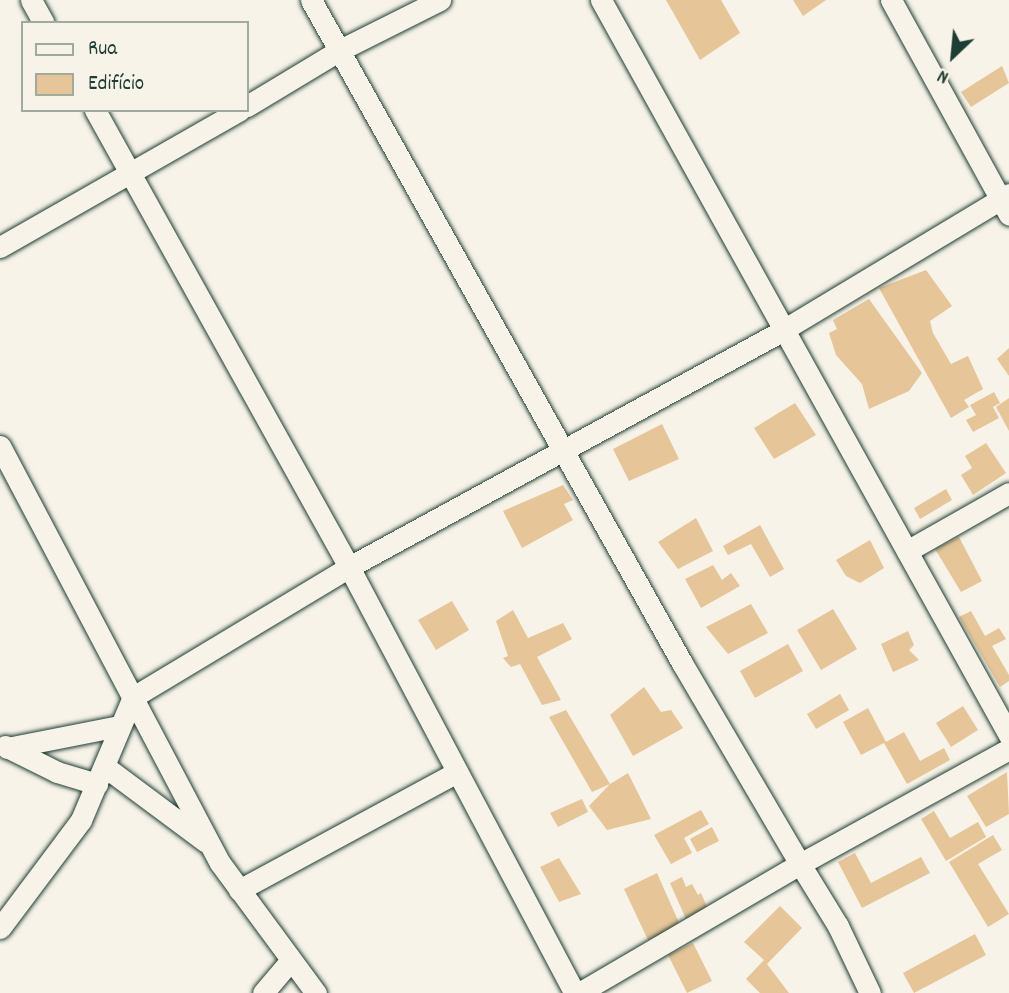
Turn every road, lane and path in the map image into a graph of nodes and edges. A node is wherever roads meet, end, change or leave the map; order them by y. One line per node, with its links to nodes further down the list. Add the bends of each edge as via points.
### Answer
1 (31, 0): 6 (street)
2 (311, 0): 7 (street)
3 (440, 0): 7 (street)
4 (601, 0): 14 (street)
5 (891, 0): 12 (street)
6 (43, 21)
7 (340, 50): 8 (street); 16 (street)
8 (248, 105)
9 (96, 112): 11 (street)
10 (237, 112): 11 (street)
11 (132, 175): 13 (street); 19 (street)
12 (1006, 203): 14 (street)
13 (0, 247)
14 (783, 330): 16 (street); 18 (street)
15 (0, 446): 20 (street)
16 (564, 446): 19 (street); 28 (street, via 682,663)
17 (1009, 493): 18 (street)
18 (906, 551): 22 (street)
19 (349, 567): 20 (street); 25 (street)
20 (133, 697): 21 (street); 27 (street)
21 (119, 726): 23 (street); 26 (street)
22 (1009, 735)
23 (4, 746): 26 (street, via 57,772)
24 (1009, 749): 28 (street)
25 (457, 772): 29 (street); 34 (street)
26 (100, 775): 27 (street); 30 (street, via 81,820)
27 (211, 846): 29 (street)
28 (800, 864): 34 (street); 35 (street, via 838,926)
29 (239, 890): 31 (street)
30 (0, 928)
31 (290, 961): 32 (street); 33 (street)
32 (263, 993)
33 (316, 993)
34 (577, 993)
35 (870, 993)

